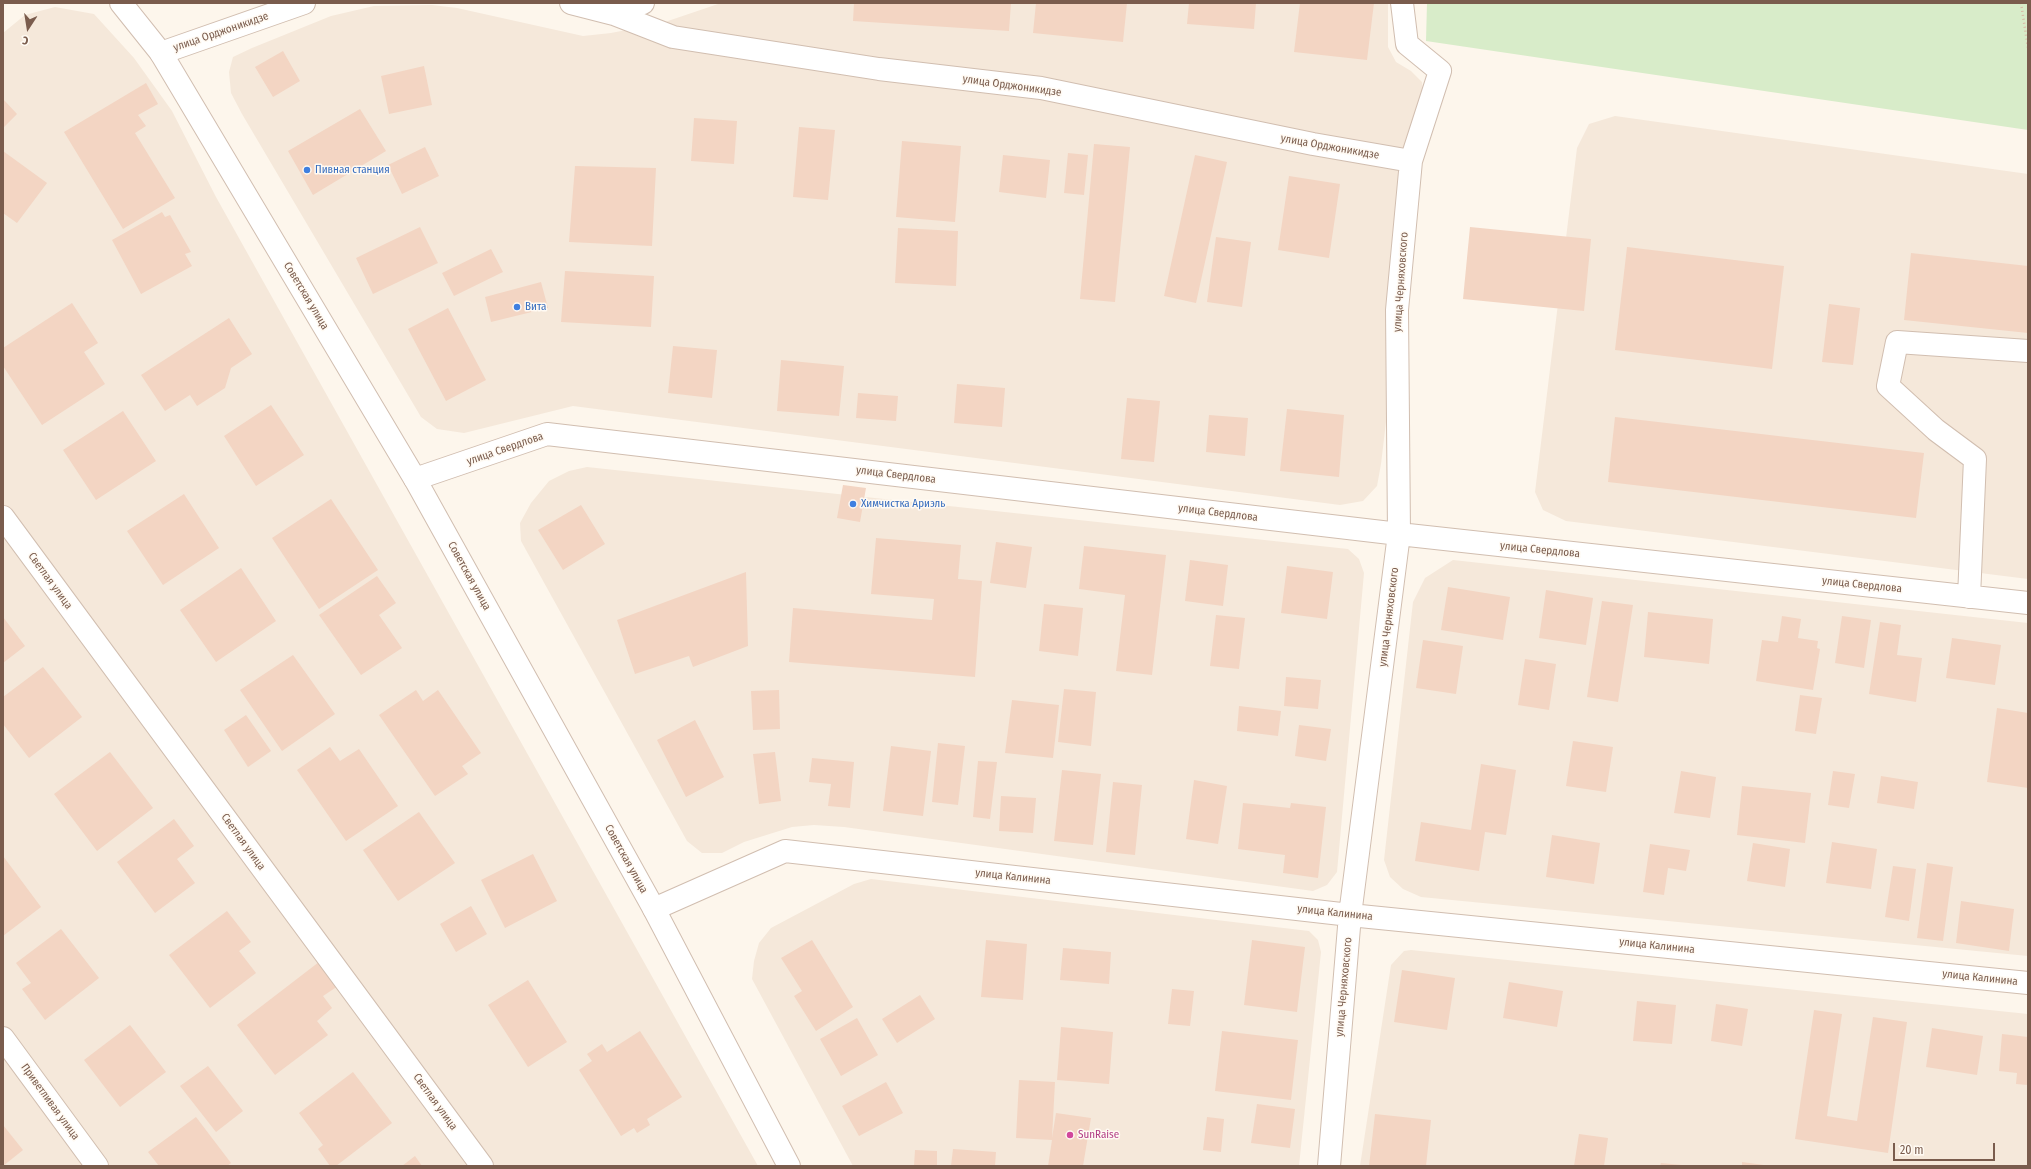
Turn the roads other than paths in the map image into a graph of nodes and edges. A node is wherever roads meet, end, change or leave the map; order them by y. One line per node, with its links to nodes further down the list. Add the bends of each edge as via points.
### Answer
1 (121, 3): 7 (street, Советская улица)
2 (304, 3): 7 (street, улица Орджоникидзе)
3 (571, 3): 6 (street, улица Орджоникидзе)
4 (643, 3): 6 (street)
5 (1402, 3): 8 (street, улица Черняховского, via 1407,44 1440,71)
6 (614, 14): 8 (street, улица Орджоникидзе, via 673,37 878,69 1041,88 1313,144)
7 (161, 53): 10 (street, Советская улица)
8 (1411, 161): 12 (street, улица Черняховского, via 1397,310)
9 (2028, 351): 13 (street, via 1897,342 1888,386 1936,430 1975,459)
10 (415, 479): 12 (street, улица Свердлова, via 547,434); 15 (street, Советская улица)
11 (3, 518): 20 (street, Светлая улица)
12 (1399, 534): 13 (street, улица Свердлова); 16 (street, улица Черняховского)
13 (1969, 597): 14 (street, улица Свердлова)
14 (2028, 603)
15 (654, 909): 16 (street, улица Калинина, via 785,851); 21 (street, Советская улица)
16 (1350, 915): 17 (street, улица Калинина); 22 (street, улица Черняховского)
17 (2028, 983)
18 (3, 1038): 19 (street, Приветливая улица)
19 (97, 1166)
20 (482, 1166)
21 (789, 1166)
22 (1330, 1166)

